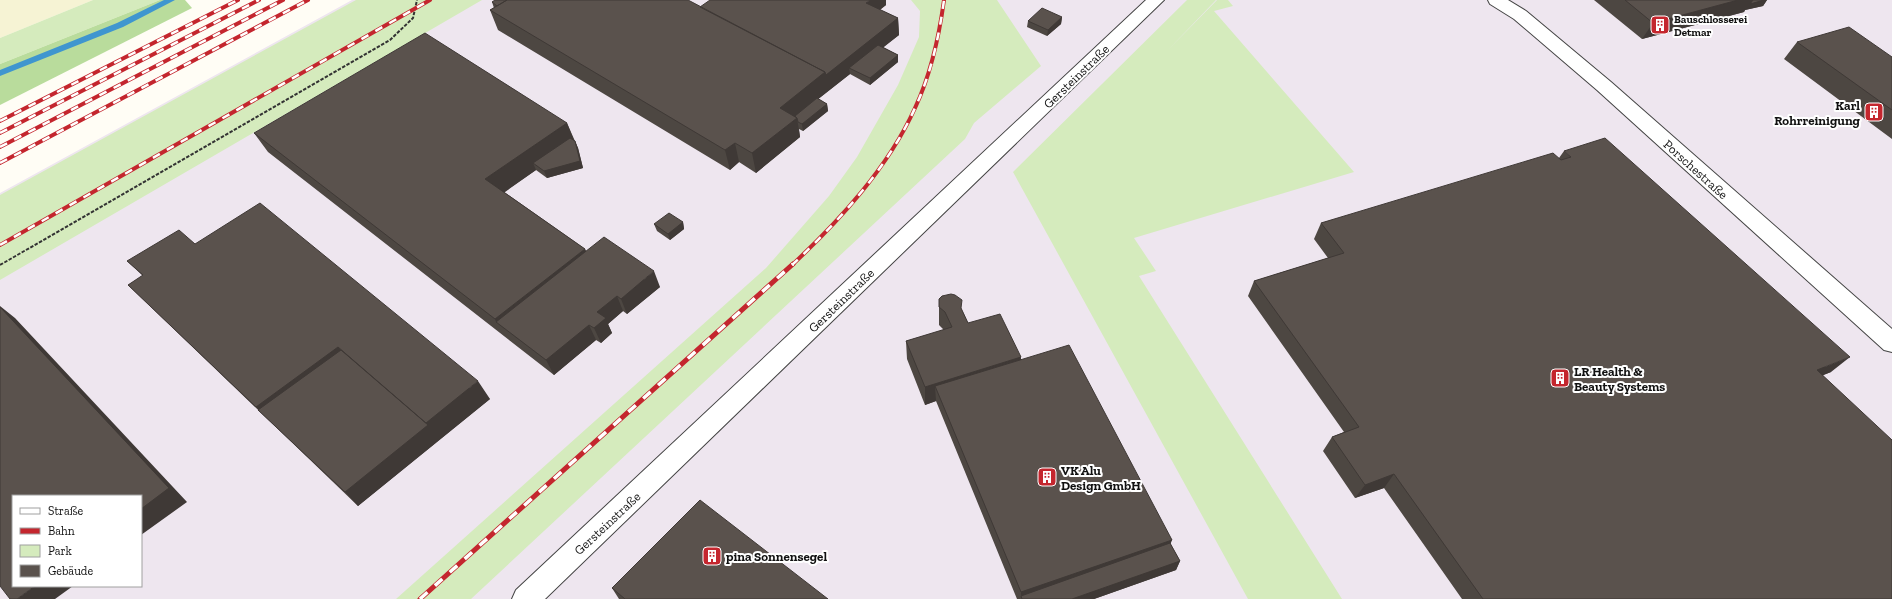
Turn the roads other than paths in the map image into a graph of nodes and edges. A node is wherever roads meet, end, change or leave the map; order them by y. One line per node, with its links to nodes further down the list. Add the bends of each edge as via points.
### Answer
1 (1156, 0): 4 (street, Gersteinstraße)
2 (1496, 0): 3 (street, Porschestraße, via 1520,15 1604,86)
3 (1892, 343)
4 (526, 599)

